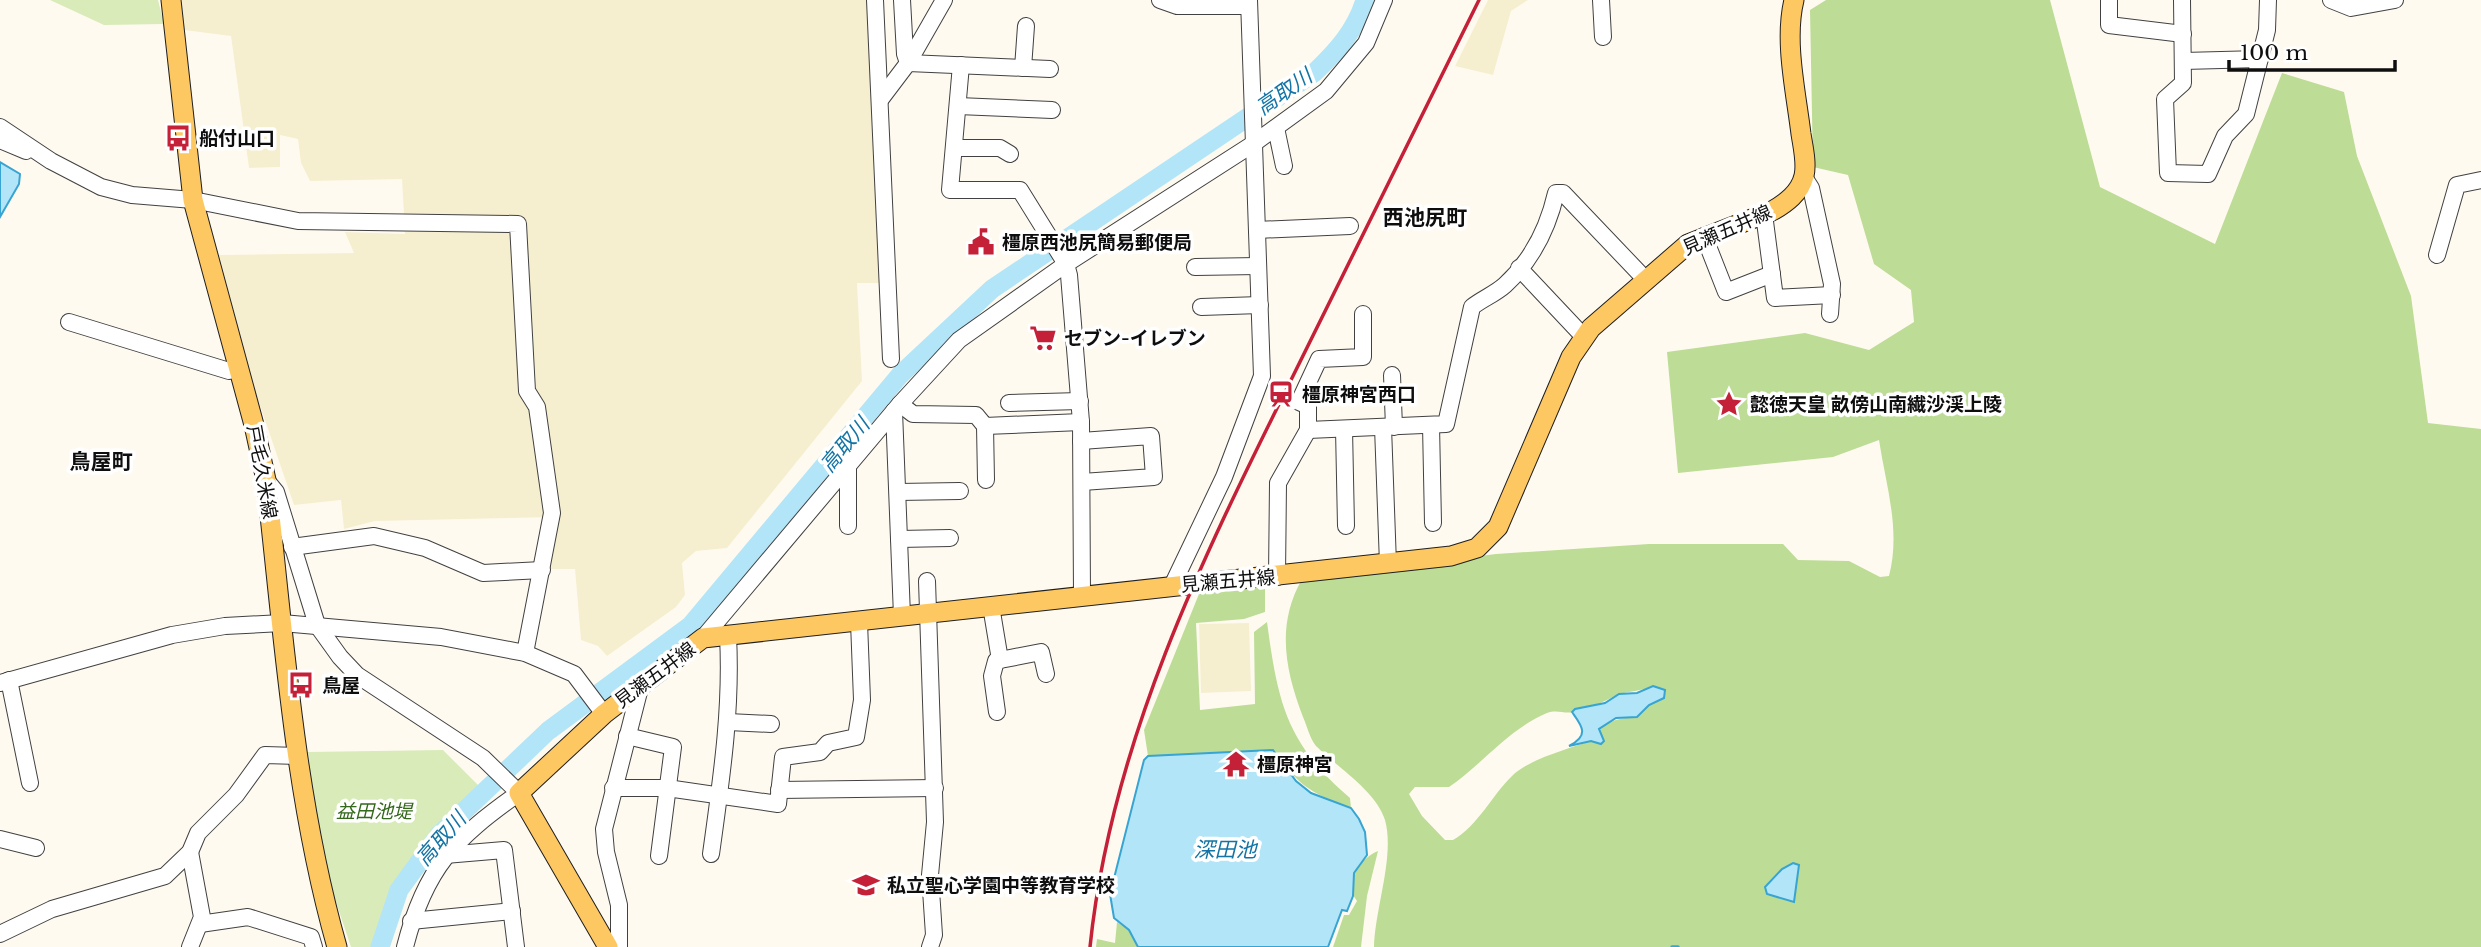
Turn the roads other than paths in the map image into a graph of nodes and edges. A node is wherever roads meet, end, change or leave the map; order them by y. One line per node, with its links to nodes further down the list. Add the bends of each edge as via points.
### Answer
1 (171, 0): 37 (main road, 戸毛久米線)
2 (875, 0): 24 (street)
3 (902, 0): 20 (street)
4 (944, 0): 20 (street)
5 (1160, 0): 14 (street, via 1177,6)
6 (1384, 0): 28 (street, via 1366,43 1348,68 1326,91)
7 (1601, 0): 17 (street)
8 (1794, 0): 35 (main road, via 1791,23)
9 (2109, 0): 16 (street, via 2109,25)
10 (2182, 0): 16 (street)
11 (2268, 0): 18 (street)
12 (2331, 0): 13 (street, via 2351,8)
13 (2395, 0)
14 (1249, 3): 29 (street)
15 (1026, 26): 22 (street)
16 (2183, 34): 19 (street)
17 (1603, 37)
18 (2260, 59): 19 (street); 19 (street, via 2246,114 2225,136 2208,174 2168,173 2165,99 2183,83)
19 (2183, 61)
20 (908, 62): 21 (street); 24 (street)
21 (961, 65): 22 (street); 25 (street)
22 (1023, 68): 23 (street)
23 (1050, 69)
24 (880, 100): 56 (street)
25 (958, 106): 26 (street); 31 (street)
26 (1052, 110)
27 (0, 127): 33 (street)
28 (1276, 128): 29 (street); 34 (street)
29 (1253, 138): 40 (street); 43 (street)
30 (0, 140): 33 (street)
31 (955, 148): 32 (street, via 1000,148); 43 (street, via 950,190 1020,190)
32 (1010, 154)
33 (51, 161): 37 (street, via 101,187)
34 (1284, 166)
35 (1804, 177): 38 (main road, 見瀬五井線, via 1785,204); 49 (street, via 1811,188)
36 (2481, 180): 42 (street, via 2457,185)
37 (193, 200): 57 (main road, 戸毛久米線); 82 (street, via 298,221 518,224 527,391 537,407 552,513)
38 (1764, 214): 41 (main road, 見瀬五井線); 47 (street)
39 (1350, 226): 40 (street)
40 (1257, 230): 44 (street)
41 (1704, 236): 47 (street, via 1726,292); 48 (main road, 見瀬五井線)
42 (2437, 256)
43 (1065, 261): 59 (street); 61 (street, via 976,326)
44 (1258, 266): 45 (street); 50 (street)
45 (1195, 267)
46 (1519, 268): 48 (street, via 1546,230 1556,193 1563,193); 55 (street); 63 (street, via 1503,287 1472,307 1446,425)
47 (1772, 274): 49 (street, via 1776,298)
48 (1645, 279): 55 (main road, 見瀬五井線)
49 (1832, 295): 53 (street)
50 (1260, 305): 51 (street); 85 (street, via 1260,388)
51 (1201, 307)
52 (1363, 314): 67 (street, via 1363,357 1319,359 1300,402 1308,406)
53 (1830, 314)
54 (69, 322): 57 (street, via 229,371)
55 (1584, 337): 81 (main road, 見瀬五井線, via 1555,391 1504,516 1489,538 1465,553)
56 (891, 359)
57 (239, 369): 70 (main road, 戸毛久米線)
58 (1392, 375): 65 (street)
59 (1080, 401): 60 (street); 62 (street)
60 (1009, 403)
61 (897, 407): 64 (street, via 913,414 976,415); 69 (street); 74 (street)
62 (1081, 422): 64 (street); 68 (street)
63 (1431, 425): 65 (street); 75 (street)
64 (985, 426): 71 (street)
65 (1389, 427): 66 (street); 81 (street)
66 (1344, 429): 67 (street); 77 (street)
67 (1308, 430): 83 (street, via 1278,483)
68 (1082, 441): 72 (street); 72 (street, via 1151,436 1154,477)
69 (848, 467): 76 (street); 94 (street)
70 (266, 480): 80 (street, via 276,492); 91 (main road, 戸毛久米線)
71 (986, 480)
72 (1082, 482): 86 (street)
73 (960, 491): 74 (street)
74 (898, 492): 79 (street)
75 (1433, 523)
76 (848, 526)
77 (1346, 526)
78 (950, 538): 79 (street)
79 (899, 539): 89 (street)
80 (292, 547): 82 (street, via 374,536 425,548 483,573); 92 (street)
81 (1388, 564): 83 (main road, 見瀬五井線)
82 (542, 570): 95 (street)
83 (1277, 577): 85 (main road, 見瀬五井線)
84 (927, 581): 88 (street)
85 (1172, 586): 86 (main road, 見瀬五井線)
86 (1082, 595): 87 (main road, 見瀬五井線)
87 (991, 606): 88 (main road, 見瀬五井線); 96 (street)
88 (929, 613): 89 (main road, 見瀬五井線); 109 (street)
89 (902, 616): 90 (main road, 見瀬五井線)
90 (859, 622): 93 (main road, 見瀬五井線); 111 (street, via 862,700 856,737 828,743 820,752 783,757)
91 (282, 623): 92 (street); 98 (street, via 172,635); 105 (main road, 戸毛久米線)
92 (317, 625): 95 (street, via 441,636); 110 (street, via 357,675 483,758)
93 (728, 636): 94 (main road, 見瀬五井線); 102 (street)
94 (703, 638): 99 (main road, 見瀬五井線)
95 (525, 653): 100 (street, via 574,674)
96 (1000, 660): 97 (street, via 1041,652); 101 (street, via 992,676)
97 (1045, 674)
98 (4, 682): 106 (street)
99 (641, 684): 100 (main road, 見瀬五井線); 104 (street)
100 (602, 712): 110 (main road, 見瀬五井線)
101 (997, 712)
102 (728, 722): 103 (street); 112 (street)
103 (771, 724)
104 (627, 736): 107 (street); 108 (street, via 673,747)
105 (298, 756): 115 (street, via 265,755 236,795 198,833); 125 (main road, 戸毛久米線, via 322,897)
106 (30, 783)
107 (613, 788): 108 (street); 129 (street, via 604,840 619,905)
108 (667, 788): 112 (street); 118 (street)
109 (935, 788): 111 (street); 130 (street, via 930,875 934,935)
110 (515, 789): 117 (street); 128 (main road)
111 (779, 790): 112 (street, via 778,804)
112 (719, 796): 116 (street)
113 (0, 839): 114 (street)
114 (36, 848)
115 (190, 852): 121 (street); 122 (street, via 165,876 52,909)
116 (710, 854)
117 (445, 855): 119 (street, via 505,850); 120 (street)
118 (659, 856)
119 (512, 911): 120 (street); 127 (street)
120 (411, 921): 126 (street)
121 (200, 924): 123 (street); 124 (street, via 248,916 311,937)
122 (0, 934)
123 (190, 947)
124 (314, 947)
125 (337, 947)
126 (405, 947)
127 (516, 947)
128 (608, 947)
129 (620, 947)
130 (930, 947)

